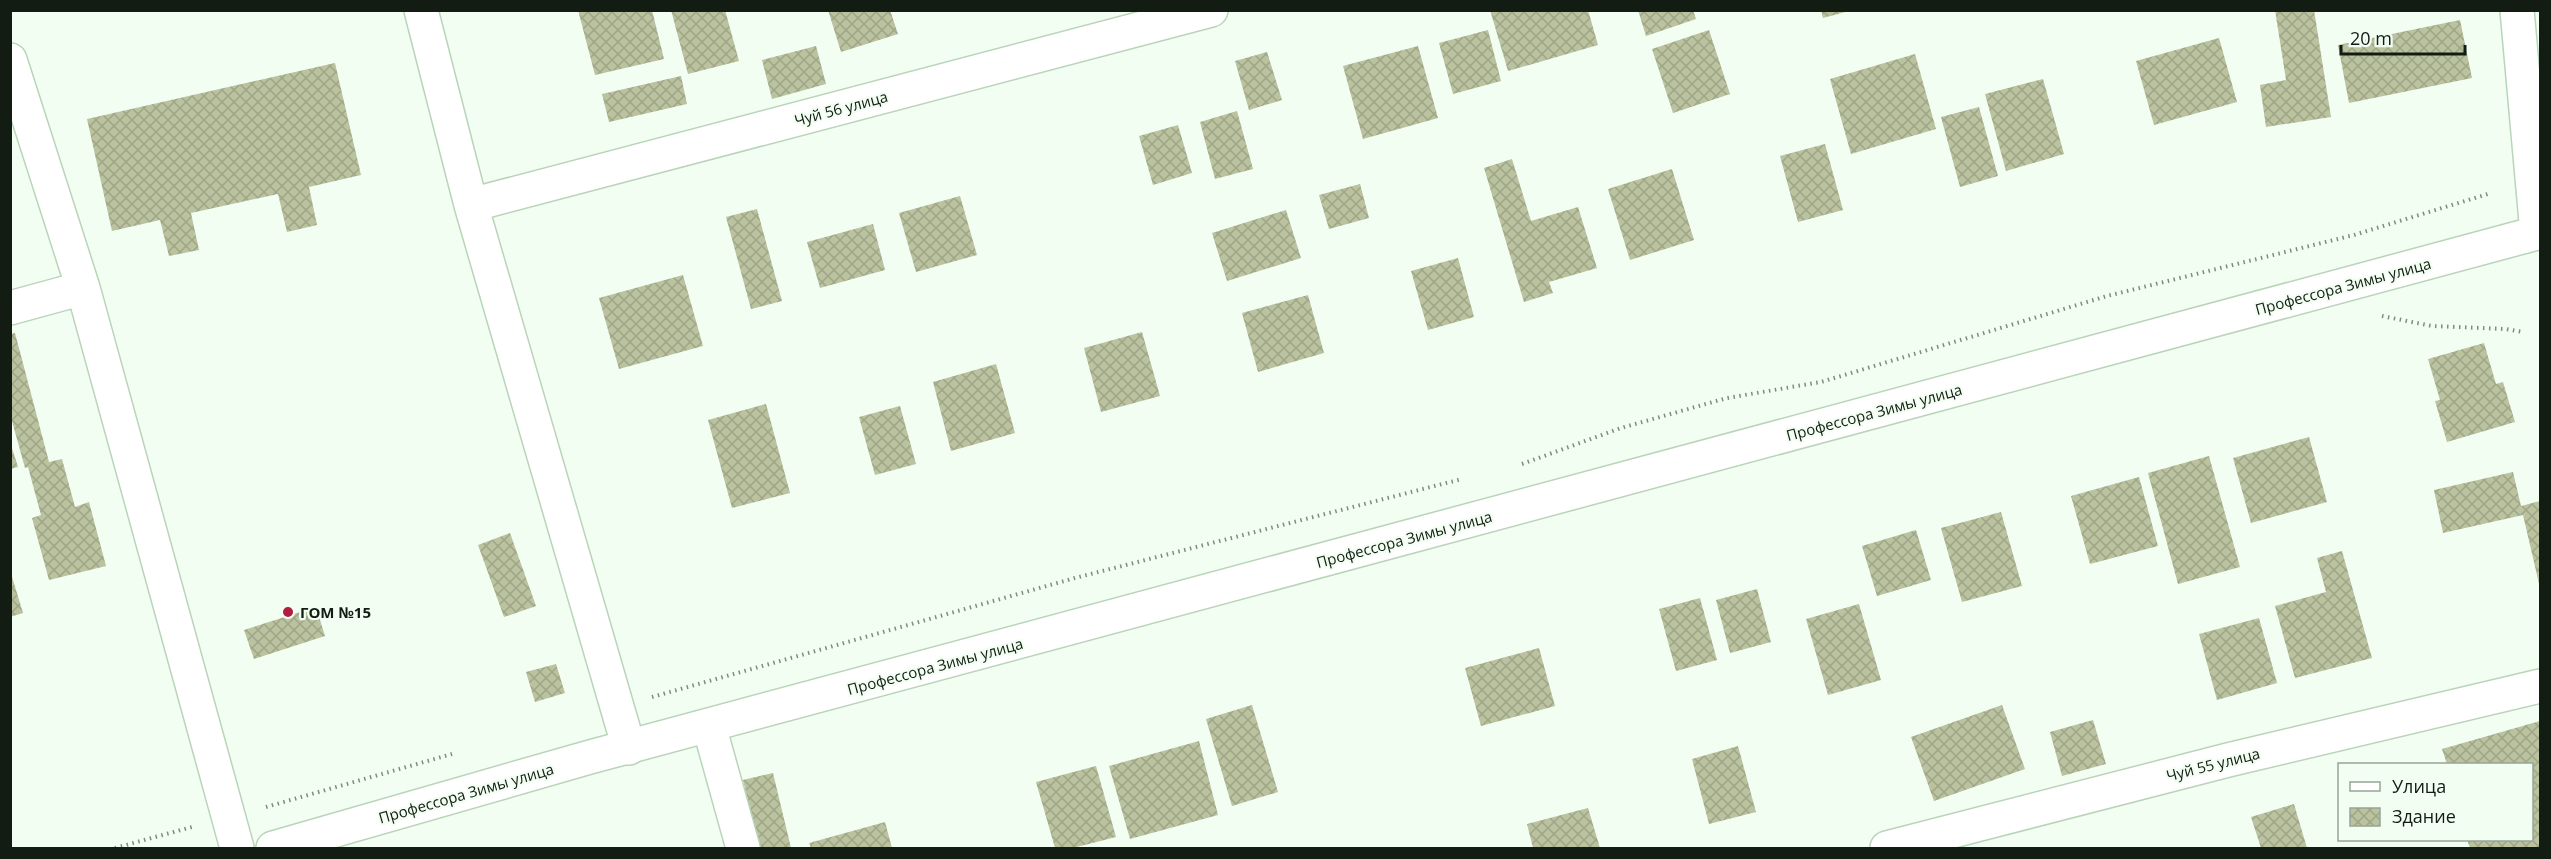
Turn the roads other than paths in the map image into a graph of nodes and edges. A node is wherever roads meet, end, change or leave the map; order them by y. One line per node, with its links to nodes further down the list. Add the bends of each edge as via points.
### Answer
1 (421, 10): 5 (street)
2 (1212, 10): 5 (street, Чуй 56 улица)
3 (2517, 10): 6 (street)
4 (10, 60): 7 (street)
5 (471, 205): 11 (street)
6 (2539, 242): 10 (street, Профессора Зимы улица, via 2330,289)
7 (83, 288): 8 (street); 12 (street)
8 (10, 308)
9 (2541, 686): 15 (street, Чуй 55 улица, via 2228,760)
10 (709, 726): 11 (street, Профессора Зимы улица); 14 (street)
11 (629, 748): 13 (street, Профессора Зимы улица)
12 (237, 849)
13 (273, 849)
14 (743, 849)
15 (1887, 849)

